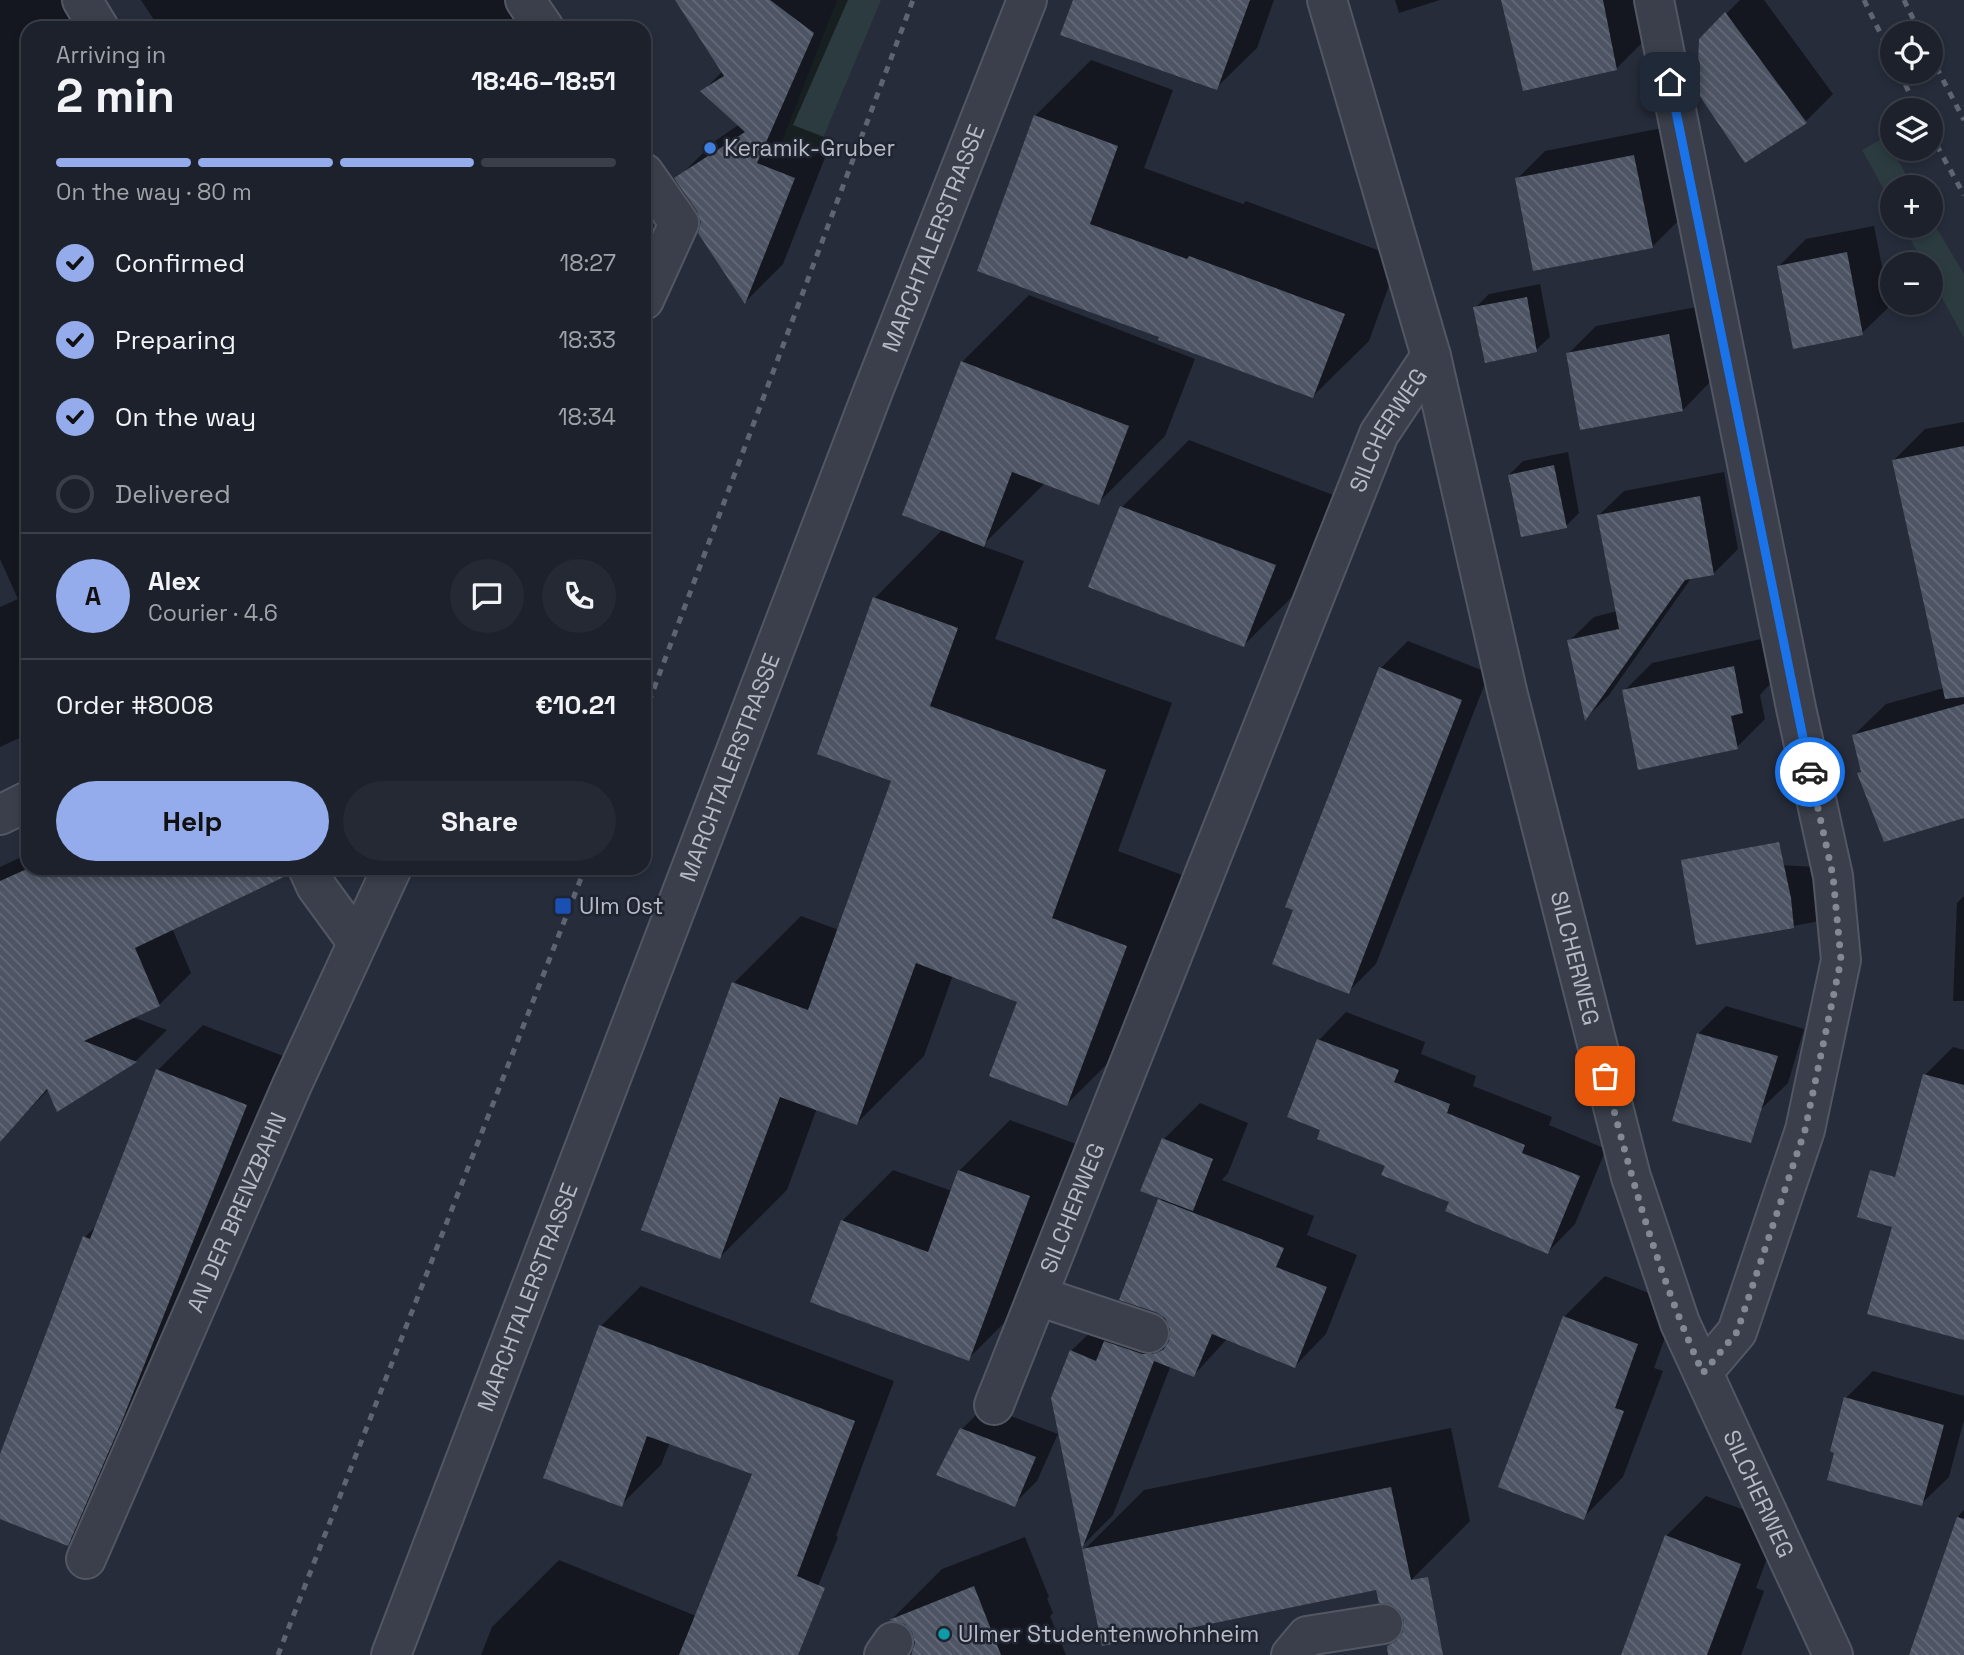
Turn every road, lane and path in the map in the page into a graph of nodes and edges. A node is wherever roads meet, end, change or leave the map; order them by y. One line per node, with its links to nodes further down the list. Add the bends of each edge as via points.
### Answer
1 (82, 0): 6 (street)
2 (525, 0): 7 (street)
3 (1027, 0): 22 (street, MARCHTALERSTRASSE, via 867,405)
4 (1327, 0): 10 (street, SILCHERWEG)
5 (1654, 0): 18 (street, via 1833,876 1841,960 1805,1130 1737,1332)
6 (95, 21)
7 (539, 21)
8 (651, 183): 9 (street, via 679,223)
9 (651, 285)
10 (1431, 356): 16 (street, SILCHERWEG, via 1379,434); 18 (street, SILCHERWEG, via 1508,695 1631,1177 1680,1323)
11 (21, 804): 12 (street)
12 (0, 815)
13 (311, 875): 15 (street)
14 (389, 875): 15 (street, AN DER BRENZBAHN)
15 (358, 942): 20 (street, AN DER BRENZBAHN)
16 (1038, 1296): 17 (street); 19 (street, SILCHERWEG)
17 (1149, 1333)
18 (1703, 1373): 24 (street, SILCHERWEG)
19 (994, 1405)
20 (86, 1559)
21 (1383, 1624): 23 (street, via 1307,1636)
22 (391, 1655)
23 (1291, 1655)
24 (1833, 1655)

